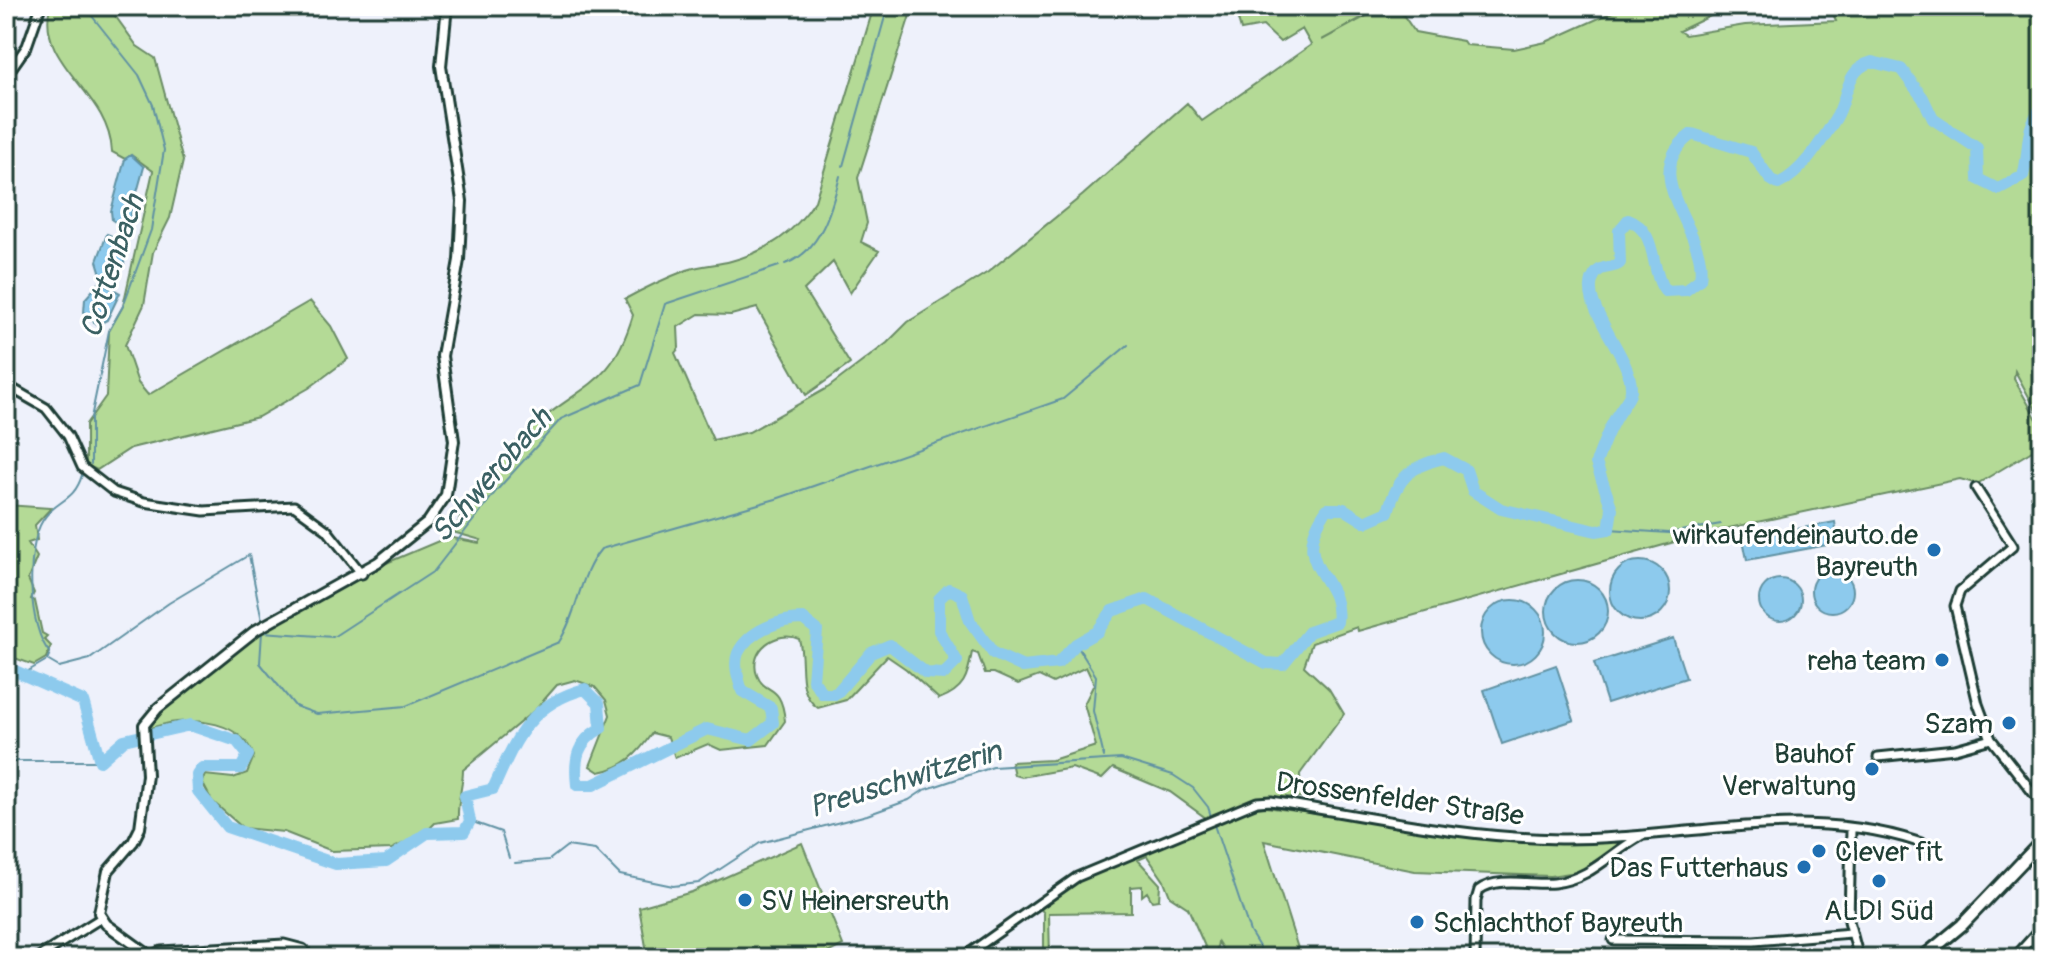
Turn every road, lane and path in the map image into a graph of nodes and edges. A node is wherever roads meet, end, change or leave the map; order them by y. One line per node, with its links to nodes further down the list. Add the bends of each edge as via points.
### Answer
1 (41, 6): 3 (street, via 27,46)
2 (447, 6): 6 (street, via 441,66 462,201 459,260 442,356 453,417 451,478 428,522)
3 (6, 76)
4 (6, 385): 6 (street, via 46,408 68,436 82,467 114,492 204,511 294,506 327,530)
5 (1976, 488): 7 (street, via 2013,541 2010,550 1954,600)
6 (362, 574): 14 (street, via 256,630 158,708 143,729 147,775 140,828 108,871)
7 (1991, 739): 8 (street, via 1955,749); 9 (street)
8 (1878, 757)
9 (2042, 804)
10 (1851, 830): 11 (street, Drossenfelder Straße, via 1839,823 1761,824); 13 (street, Drossenfelder Straße, via 1878,829); 16 (street)
11 (1643, 835): 22 (street, Drossenfelder Straße, via 1524,838 1271,801 1228,811 1069,881); 23 (street, Drossenfelder Straße, via 1581,877 1491,884 1479,890)
12 (2040, 845): 24 (main road)
13 (1932, 847)
14 (101, 918): 18 (street); 20 (street)
15 (2042, 927): 25 (street)
16 (1851, 933): 17 (street, via 1754,941); 19 (street)
17 (1613, 940)
18 (152, 956): 21 (street, via 161,951 284,944 303,949)
19 (1859, 956)
20 (37, 958)
21 (312, 958)
22 (962, 958)
23 (1475, 958)
24 (1922, 958)
25 (2014, 958)

